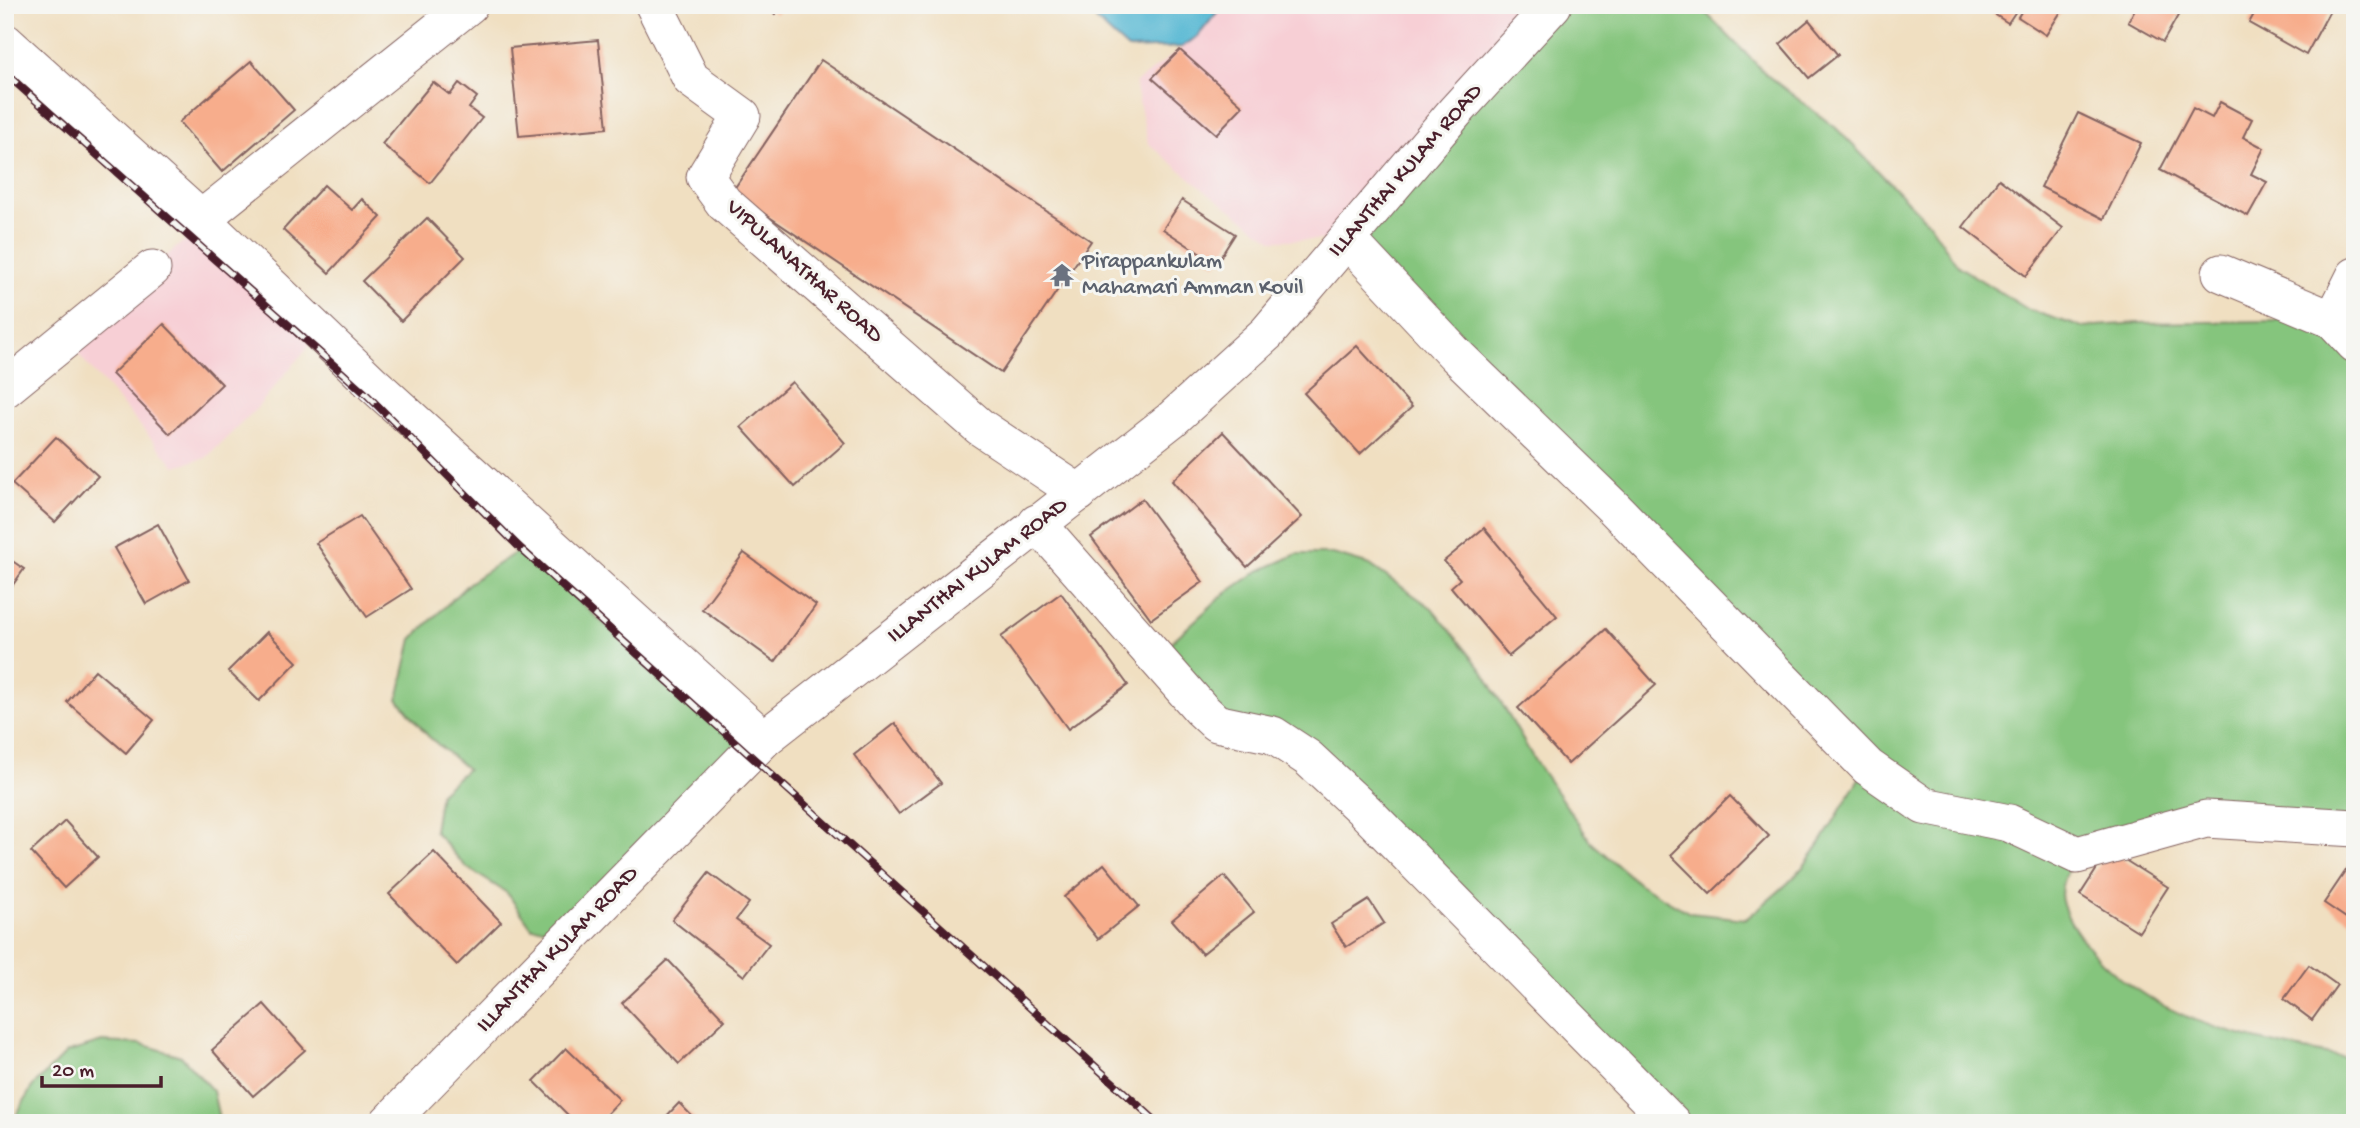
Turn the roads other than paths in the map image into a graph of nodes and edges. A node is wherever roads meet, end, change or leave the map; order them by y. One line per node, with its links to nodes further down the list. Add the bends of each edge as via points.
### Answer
1 (469, 5): 5 (street)
2 (654, 5): 12 (street, VIPULANATHAR ROAD, via 691,79 742,116 705,177 724,203 980,427)
3 (1553, 5): 6 (street, ILLANTHAI KULAM ROAD, via 1455,112)
4 (5, 42): 5 (street)
5 (201, 219): 14 (street, via 373,384)
6 (1348, 240): 12 (street, ILLANTHAI KULAM ROAD, via 1267,333 1171,420); 15 (street, via 1456,355 1613,507 1868,767 1924,806 2009,823 2077,855 2206,819)
7 (152, 269): 11 (street)
8 (2221, 273): 10 (street)
9 (2355, 276): 10 (street)
10 (2344, 332)
11 (5, 389)
12 (1079, 493): 13 (street, ILLANTHAI KULAM ROAD)
13 (1037, 523): 14 (street, ILLANTHAI KULAM ROAD); 17 (street, via 1201,709 1216,723 1273,735 1308,758)
14 (764, 739): 16 (street, ILLANTHAI KULAM ROAD)
15 (2355, 828)
16 (388, 1123)
17 (1672, 1123)

